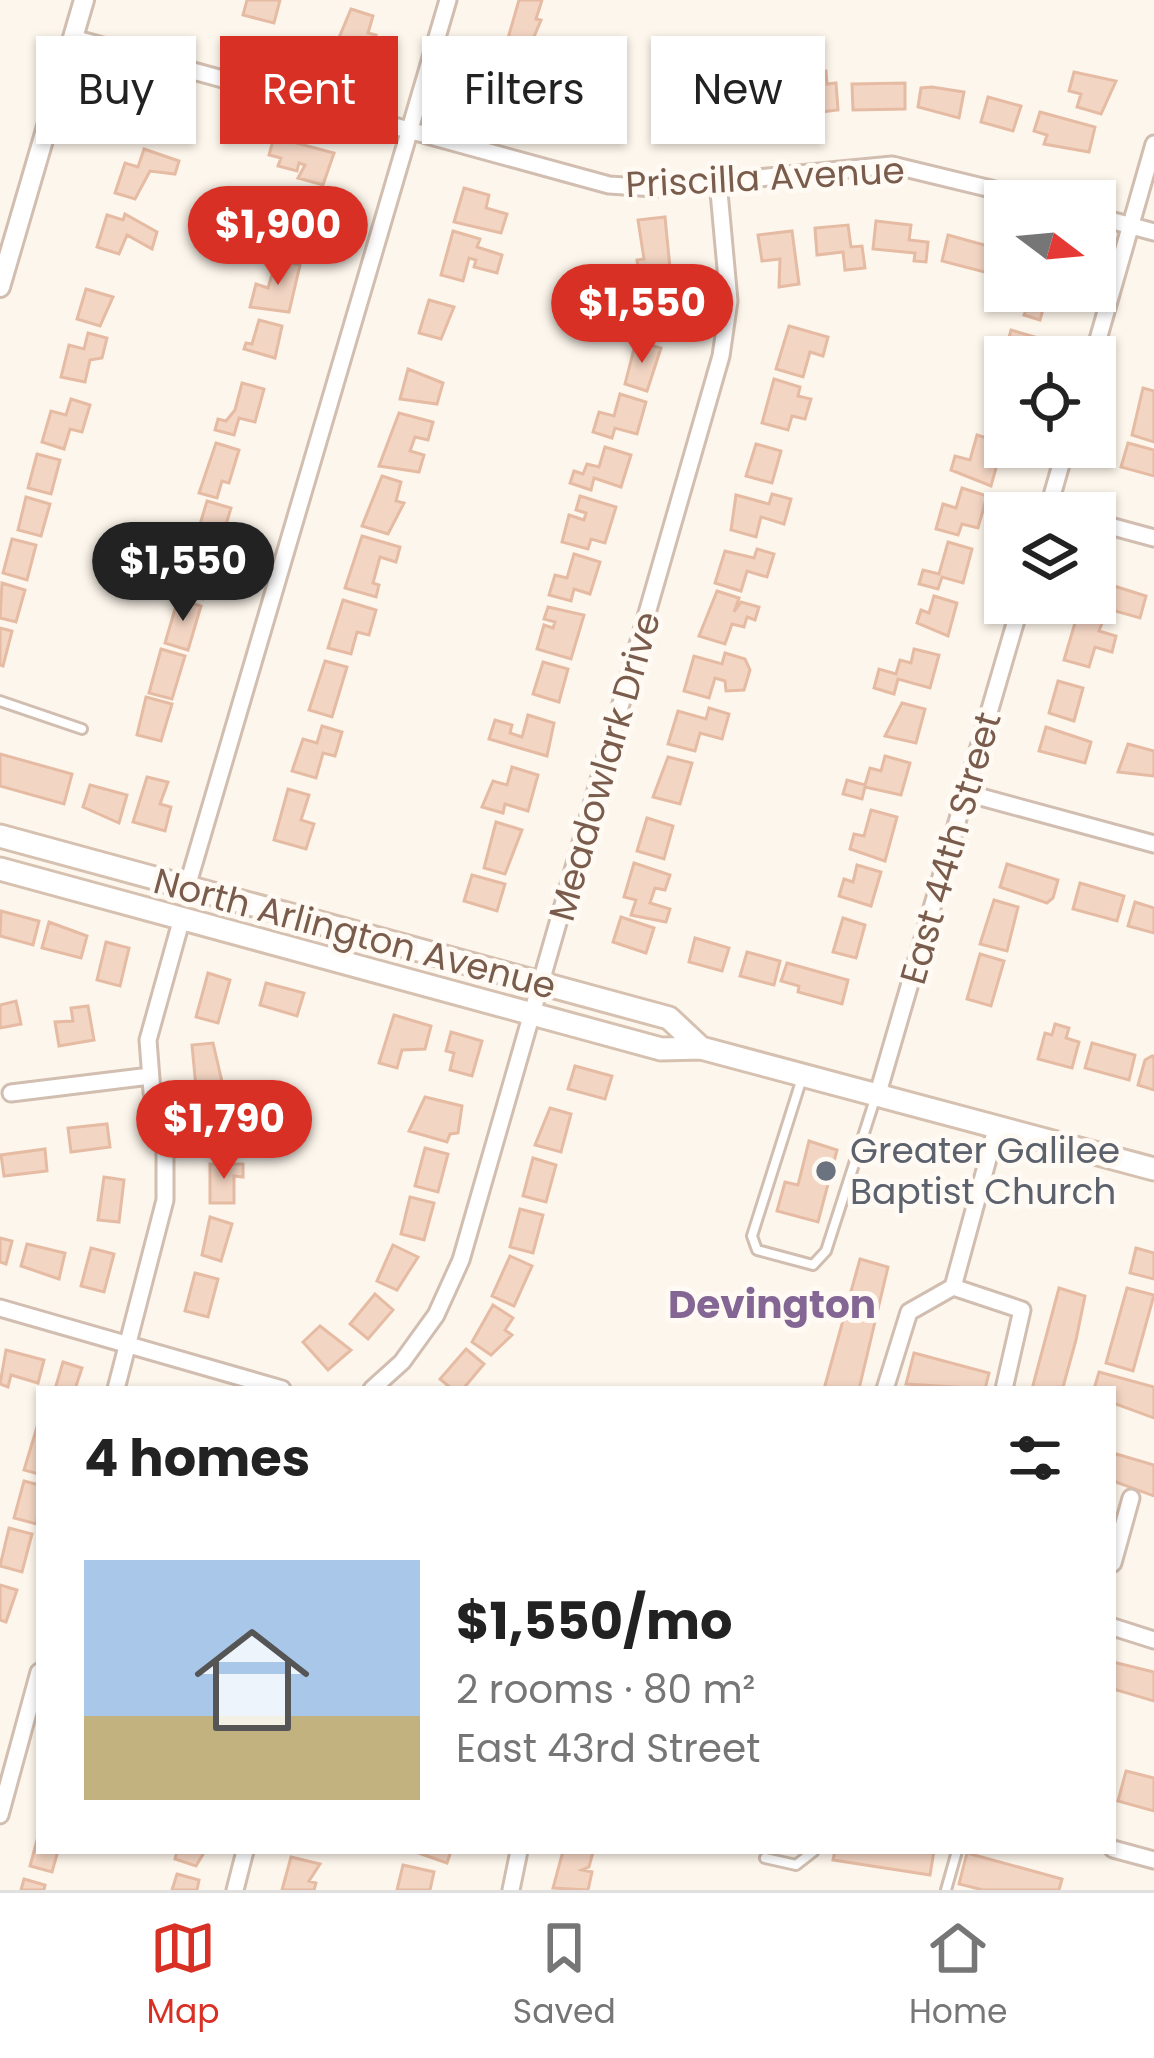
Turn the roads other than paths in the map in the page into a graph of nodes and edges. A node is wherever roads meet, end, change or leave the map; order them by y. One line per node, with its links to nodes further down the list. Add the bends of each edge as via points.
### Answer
1 (84, 0): 3 (street)
2 (448, 0): 5 (street)
3 (74, 36)
4 (196, 72): 5 (street, Priscilla Avenue)
5 (410, 131): 8 (street, Priscilla Avenue, via 622,187); 24 (street)
6 (41, 144): 13 (street)
7 (1154, 144): 11 (street)
8 (718, 181): 9 (street, Priscilla Avenue, via 892,166); 26 (street, Meadowlark Drive, via 729,301 721,356)
9 (984, 188)
10 (1116, 222): 11 (street)
11 (1131, 226): 12 (street); 14 (street)
12 (1154, 232)
13 (2, 276)
14 (1099, 336)
15 (1116, 528): 16 (street)
16 (1154, 538)
17 (1015, 624): 20 (street, East 44th Street)
18 (0, 701): 19 (lane)
19 (82, 730)
20 (966, 793): 22 (street); 32 (street, East 44th Street)
21 (0, 836): 24 (main road, North Arlington Avenue)
22 (1154, 844)
23 (0, 869): 25 (main road, North Arlington Avenue)
24 (187, 887): 26 (main road, North Arlington Avenue)
25 (182, 918): 27 (main road, North Arlington Avenue); 30 (street, via 155,1004)
26 (542, 985): 27 (street, Meadowlark Drive); 28 (main road, North Arlington Avenue, via 669,1018)
27 (532, 1015): 28 (main road, North Arlington Avenue, via 661,1049); 40 (street, Meadowlark Drive, via 449,1292 412,1349)
28 (701, 1048): 29 (main road, North Arlington Avenue)
29 (803, 1074): 32 (main road, North Arlington Avenue); 32 (lane, via 752,1235 758,1250 793,1262 813,1265 826,1251)
30 (150, 1076): 31 (street); 37 (street, via 167,1183)
31 (11, 1093)
32 (878, 1093): 33 (main road, North Arlington Avenue)
33 (997, 1126): 34 (main road, North Arlington Avenue); 35 (street)
34 (1154, 1168)
35 (952, 1287): 41 (street, via 909,1312); 42 (street, via 1022,1310)
36 (0, 1308): 37 (street)
37 (129, 1343): 38 (street); 39 (street)
38 (117, 1386)
39 (271, 1386)
40 (375, 1386)
41 (886, 1386)
42 (1005, 1386)
43 (1131, 1498): 44 (street)
44 (1116, 1552)
45 (1116, 1628): 46 (street)
46 (1154, 1640)
47 (36, 1683): 48 (street)
48 (0, 1815)
49 (1116, 1850): 55 (street)
50 (244, 1854): 56 (street)
51 (518, 1854): 57 (street)
52 (810, 1854): 54 (lane, via 796,1864)
53 (956, 1854): 58 (lane)
54 (765, 1858)
55 (1154, 1860)
56 (235, 1890)
57 (511, 1890)
58 (946, 1890)

